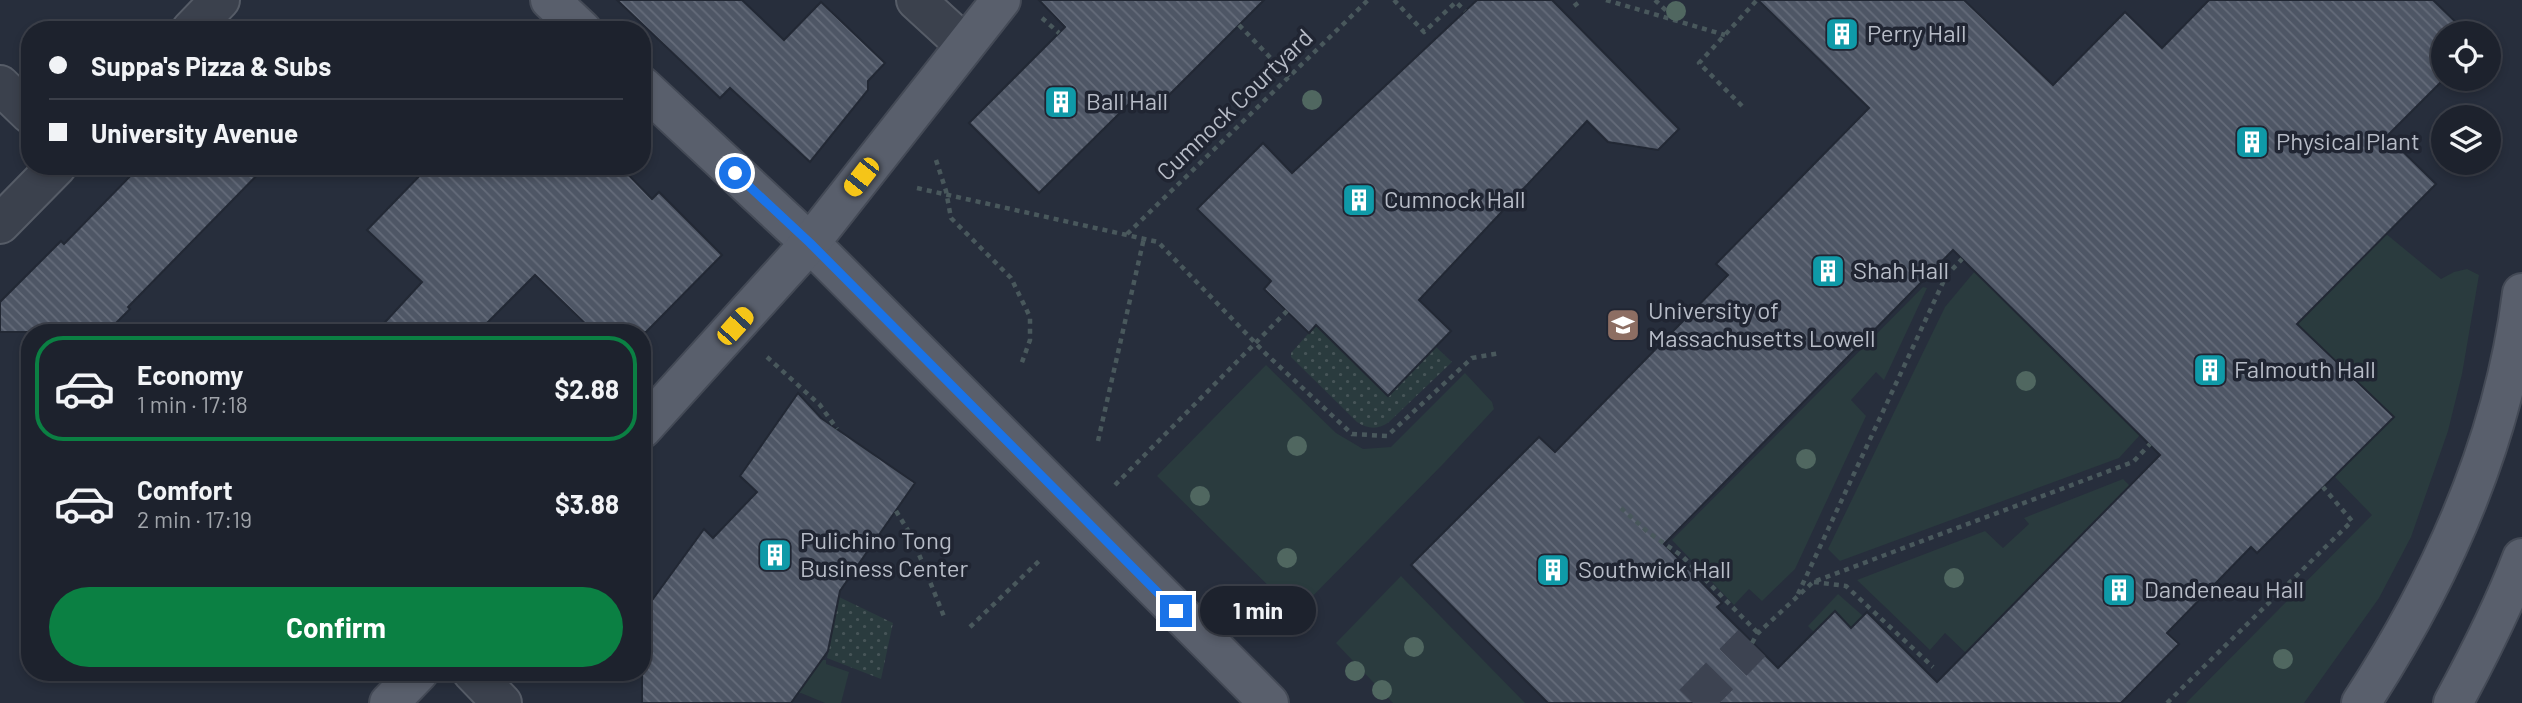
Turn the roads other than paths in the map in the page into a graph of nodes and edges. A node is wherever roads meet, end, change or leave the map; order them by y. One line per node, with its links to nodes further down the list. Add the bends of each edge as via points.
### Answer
1 (220, 0): 5 (street)
2 (550, 0): 6 (main road)
3 (916, 0): 7 (street)
4 (1001, 0): 7 (main road)
5 (200, 21)
6 (572, 21)
7 (965, 45): 13 (main road)
8 (0, 85): 10 (street)
9 (651, 94): 13 (main road)
10 (21, 105)
11 (48, 175): 12 (street)
12 (0, 224)
13 (810, 243): 15 (main road); 21 (main road)
14 (2522, 293): 22 (main road, via 2506,378 2453,537 2413,617)
15 (651, 419)
16 (2522, 558): 23 (main road)
17 (410, 681): 19 (main road)
18 (481, 681): 20 (street)
19 (389, 703)
20 (502, 703)
21 (1269, 703)
22 (2361, 703)
23 (2453, 703)

